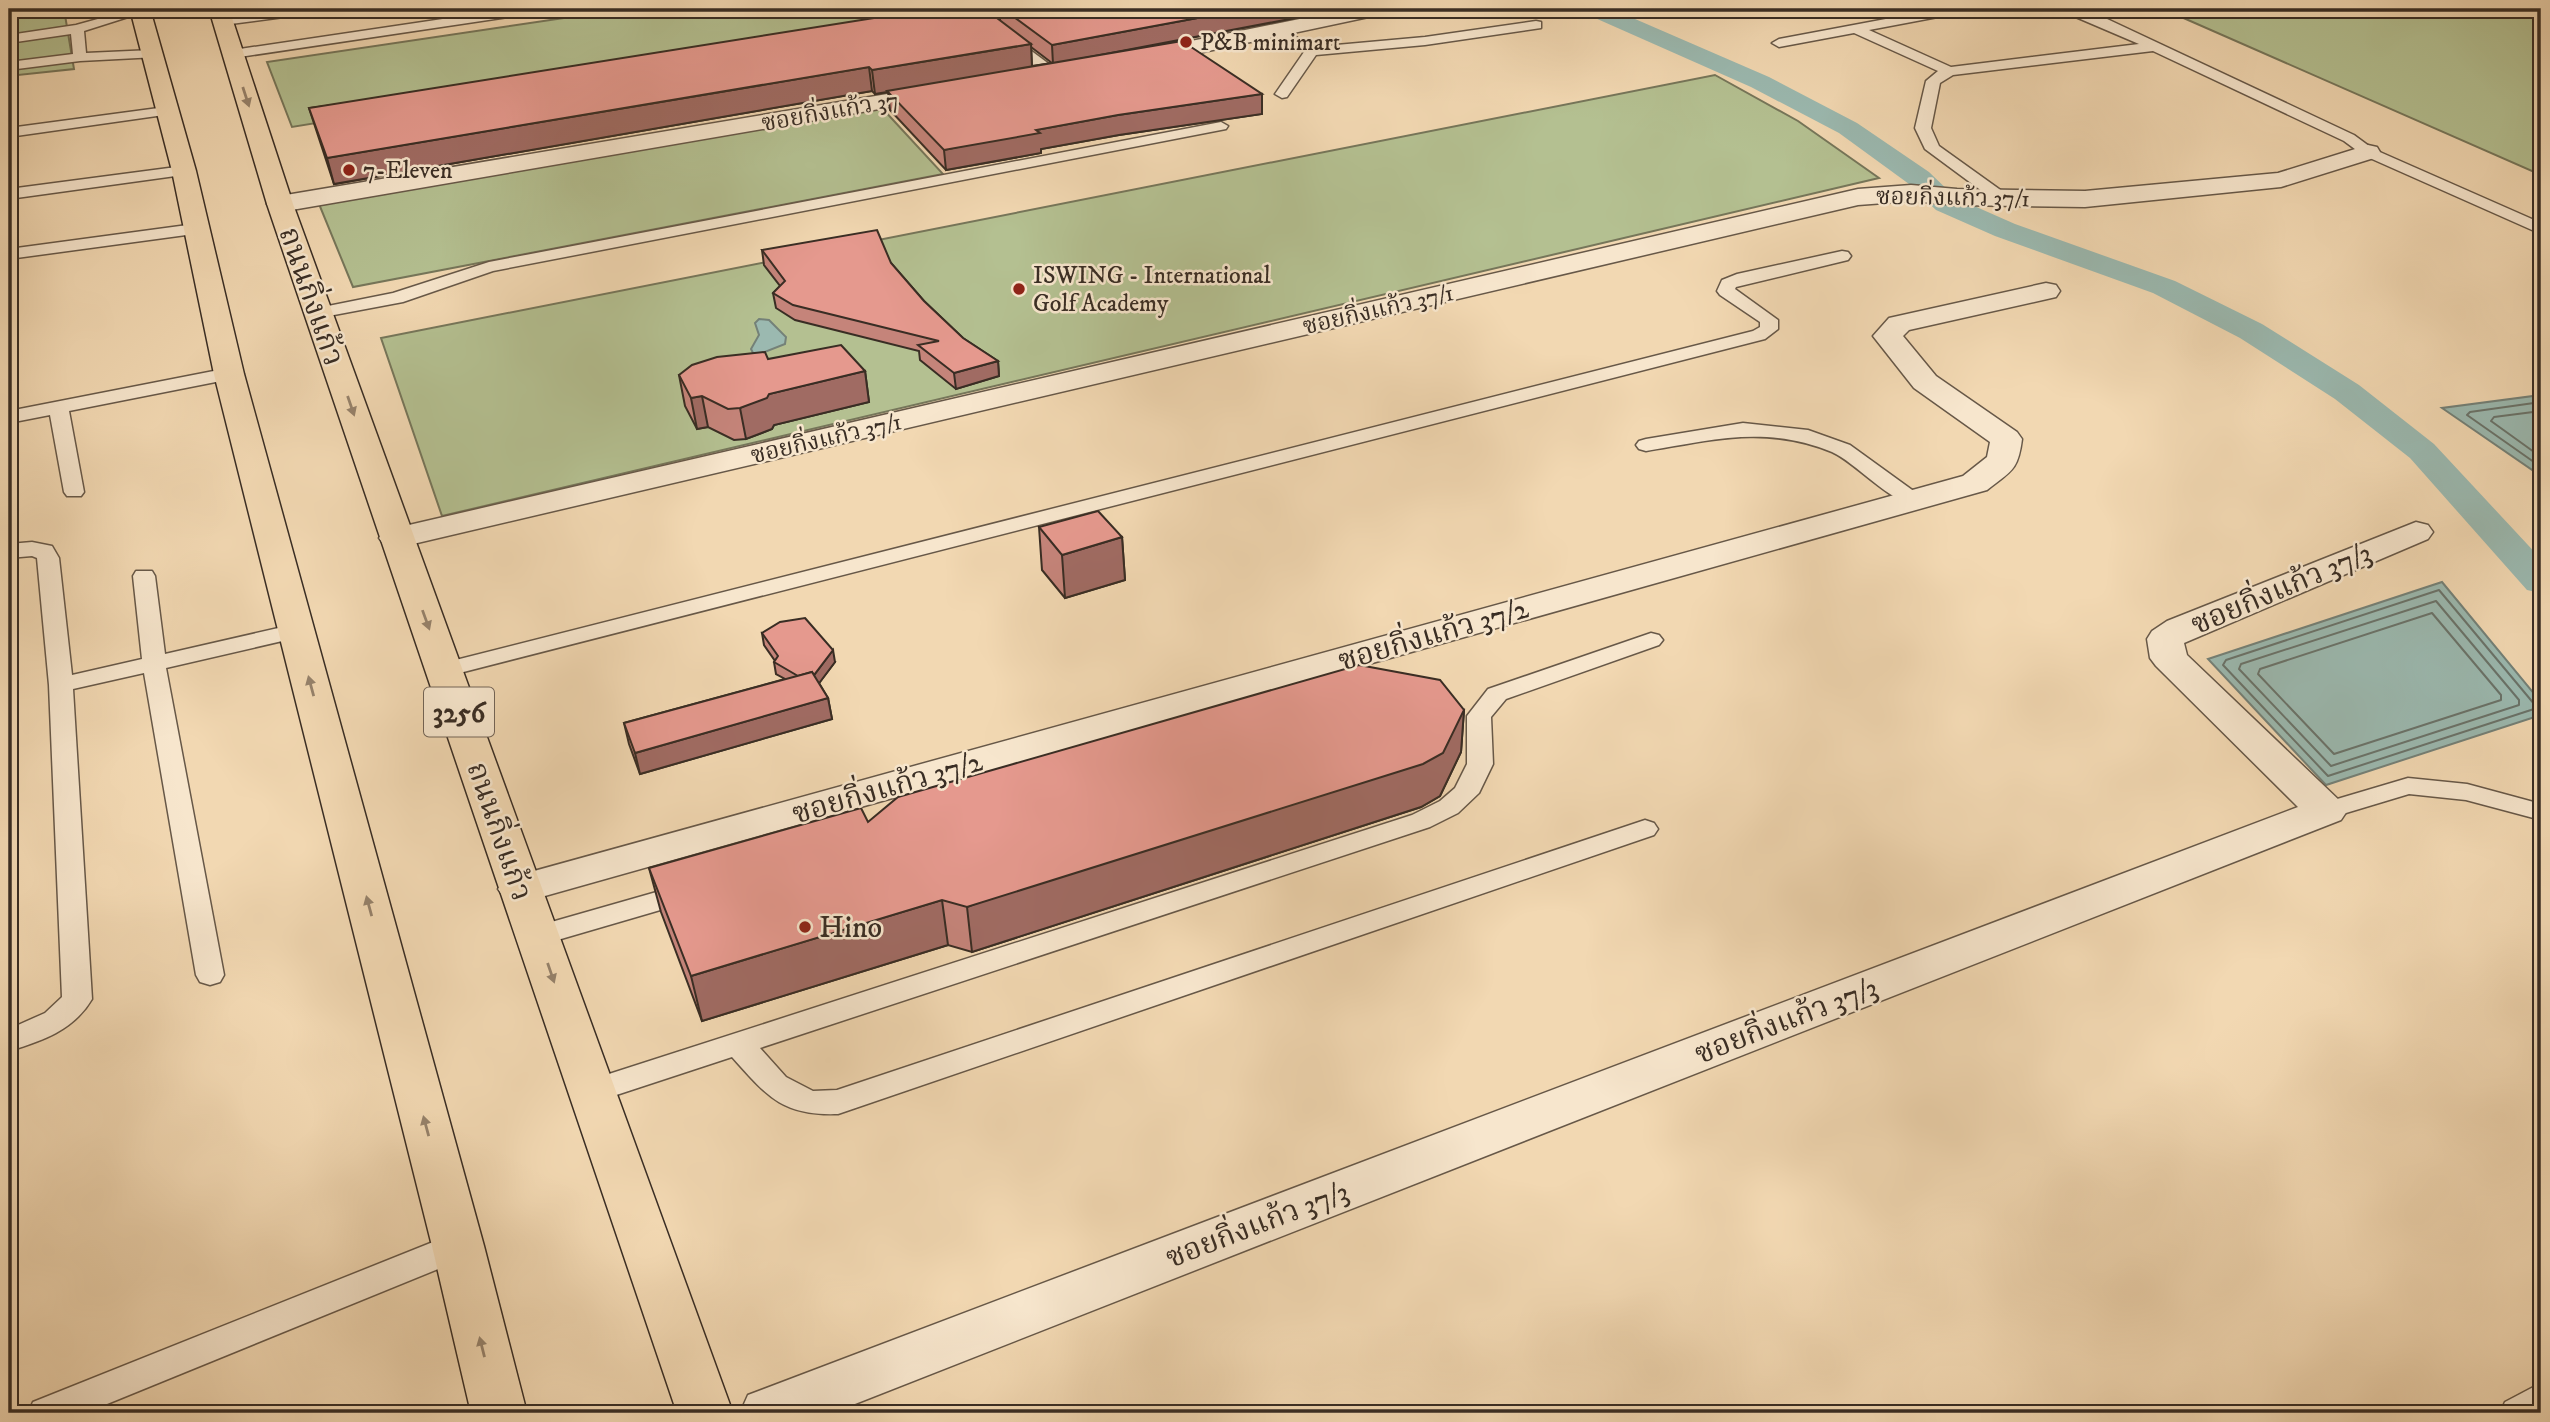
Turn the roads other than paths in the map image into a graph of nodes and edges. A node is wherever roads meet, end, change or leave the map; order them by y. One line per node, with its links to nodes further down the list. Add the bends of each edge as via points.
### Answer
1 (535, 9): 6 (lane)
2 (1378, 9): 12 (street)
3 (1959, 9): 11 (lane)
4 (2064, 9): 15 (lane)
5 (140, 10): 10 (lane); 17 (main road)
6 (320, 21): 9 (lane); 9 (lane)
7 (992, 25): 23 (lane)
8 (1536, 25): 16 (lane)
9 (225, 28): 34 (main road, ถนนกิ่งแก้ว / 3256, one-way to 34)
10 (77, 29): 13 (lane); 18 (lane)
11 (1856, 29): 14 (lane); 22 (lane)
12 (1275, 31): 16 (lane); 19 (street)
13 (9, 39)
14 (1779, 43)
15 (2152, 47): 22 (lane); 30 (lane, via 2349,138)
16 (1312, 51): 26 (lane)
17 (152, 54): 18 (lane); 27 (main road)
18 (80, 57): 20 (lane)
19 (1125, 61)
20 (9, 66)
21 (1076, 69): 23 (street)
22 (1949, 71): 33 (lane, via 1933,81 1923,128 1934,149)
23 (1052, 73): 24 (street)
24 (1024, 78)
25 (969, 87): 34 (street, ซอยกิ่งแก้ว 37)
26 (1282, 94)
27 (166, 111): 29 (lane); 31 (main road)
28 (1221, 126): 40 (lane, via 489,267 397,298)
29 (9, 133)
30 (2368, 152): 33 (street, ซอยกิ่งแก้ว 37/1, via 2281,180 2085,199); 36 (lane)
31 (184, 171): 32 (lane); 35 (main road)
32 (9, 194)
33 (2000, 197): 48 (street, ซอยกิ่งแก้ว 37/1, via 1911,193 1858,197)
34 (280, 204): 40 (main road, ถนนกิ่งแก้ว / 3256)
35 (195, 229): 37 (lane); 41 (main road)
36 (2541, 229)
37 (9, 254)
38 (1842, 256): 54 (lane, via 1728,284 1726,291 1769,320 1769,329 1759,335)
39 (2046, 291): 46 (street, ซอยกิ่งแก้ว 37/2, via 1899,324 1887,336 1925,382 2006,439 2003,461 1975,483)
40 (318, 313): 48 (main road, ถนนกิ่งแก้ว / 3256, one-way to 48)
41 (229, 374): 42 (lane); 51 (main road)
42 (58, 407): 43 (lane); 45 (lane)
43 (9, 417)
44 (1646, 444): 46 (lane, via 1743,429 1808,436 1843,449)
45 (74, 492)
46 (1916, 500): 62 (street, ซอยกิ่งแก้ว 37/2)
47 (2416, 532): 58 (street, ซอยกิ่งแก้ว 37/3, via 2165,639 2169,658)
48 (396, 538): 54 (main road, ถนนกิ่งแก้ว / 3256, one-way to 54)
49 (9, 551): 55 (lane, via 32,548 44,551 48,558)
50 (144, 576): 53 (lane)
51 (296, 631): 53 (lane); 68 (main road, one-way to 51)
52 (1651, 640): 57 (lane, via 1497,694)
53 (154, 665): 55 (lane); 64 (lane)
54 (444, 670): 62 (main road, ถนนกิ่งแก้ว / 3256)
55 (61, 685): 65 (lane, via 77,999 68,1013)
56 (1453, 705): 57 (lane)
57 (1479, 716): 66 (lane, via 1480,764 1466,793 1421,821)
58 (2326, 811): 59 (lane, via 2409,786 2467,792); 73 (street, ซอยกิ่งแก้ว 37/3)
59 (2541, 812)
60 (1644, 829): 66 (lane, via 838,1102 809,1103 775,1085)
61 (710, 886): 63 (lane)
62 (520, 889): 63 (main road, ถนนกิ่งแก้ว / 3256)
63 (537, 936): 67 (main road, ถนนกิ่งแก้ว / 3256, one-way to 67)
64 (209, 975)
65 (9, 1040)
66 (738, 1043): 67 (lane)
67 (592, 1091): 72 (main road, ถนนกิ่งแก้ว / 3256)
68 (458, 1246): 70 (main road, one-way to 68); 71 (lane)
69 (2541, 1399): 74 (lane)
70 (492, 1411)
71 (46, 1413)
72 (705, 1413)
73 (768, 1413)
74 (2518, 1413)

